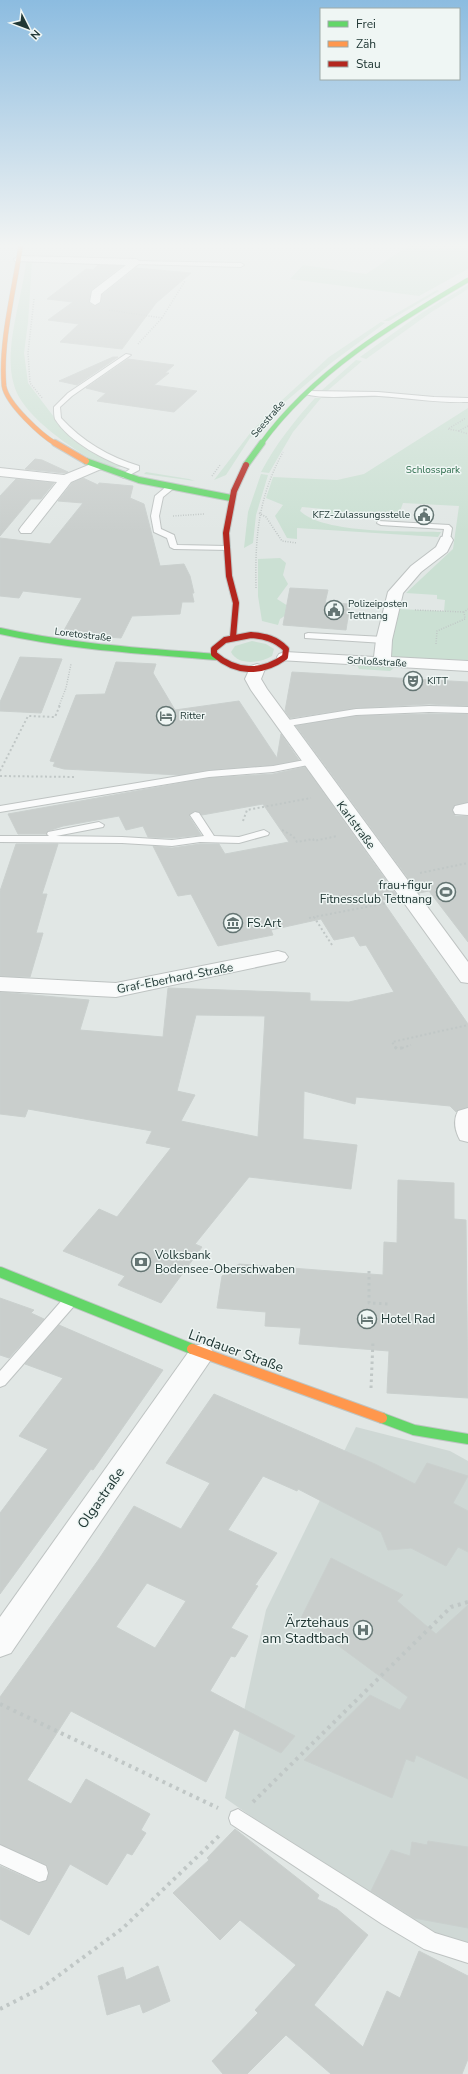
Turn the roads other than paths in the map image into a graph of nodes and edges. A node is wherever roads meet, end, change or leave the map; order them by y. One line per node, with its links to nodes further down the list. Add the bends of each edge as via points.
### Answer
1 (5, 340): 6 (main road, via 4,387 20,413 41,434 78,458)
2 (373, 340): 4 (main road, Seestraße)
3 (128, 355): 8 (lane, via 60,402 57,408 58,418 96,450 136,468)
4 (307, 393): 5 (lane, via 378,394); 11 (main road, Seestraße, via 279,421 256,450 243,471)
5 (468, 400)
6 (96, 466): 8 (main road); 9 (street)
7 (0, 472): 9 (street)
8 (124, 476): 10 (main road)
9 (66, 479): 13 (street)
10 (170, 488): 11 (main road); 15 (lane, via 160,496 155,516 156,530 171,537 174,547)
11 (232, 498): 15 (main road, Seestraße)
12 (382, 523): 14 (lane, via 446,527)
13 (26, 530)
14 (446, 540): 23 (street, via 442,549 416,570 396,592)
15 (227, 548): 16 (main road, Seestraße, via 229,578)
16 (236, 606): 17 (main road); 21 (main road, Seestraße)
17 (248, 616)
18 (258, 626): 22 (main road)
19 (0, 631): 24 (main road, Loretostraße, via 29,639 78,647 189,657)
20 (308, 636): 23 (lane)
21 (233, 637): 22 (main road); 24 (main road, via 225,640)
22 (267, 637): 25 (main road, via 283,645)
23 (384, 640): 26 (street)
24 (215, 653): 28 (main road, via 222,663 232,667)
25 (285, 657): 26 (street, Schloßstraße); 28 (main road, via 275,664)
26 (382, 662): 27 (street, Schloßstraße)
27 (468, 666)
28 (257, 669): 30 (street, Karlstraße, via 253,679)
29 (468, 710): 30 (lane, via 356,712)
30 (282, 724): 31 (street, Karlstraße)
31 (310, 762): 32 (lane, via 273,769 209,774); 40 (street, Karlstraße)
32 (0, 809)
33 (195, 815): 36 (lane)
34 (99, 825): 38 (lane)
35 (264, 833): 36 (lane, via 239,840)
36 (210, 838): 38 (lane, via 172,843)
37 (0, 839): 38 (lane)
38 (25, 839)
39 (278, 957): 41 (street, Graf-Eberhard-Straße, via 116,990)
40 (468, 977)
41 (0, 984)
42 (468, 1116): 43 (street)
43 (468, 1134)
44 (0, 1272): 45 (main road, Lindauer Straße)
45 (69, 1302): 46 (main road, Lindauer Straße); 47 (lane)
46 (201, 1354): 48 (main road, Lindauer Straße, via 414,1430); 49 (street, Olgastraße)
47 (0, 1381)
48 (468, 1439)
49 (0, 1643)
50 (238, 1818): 53 (lane, via 407,1928 431,1942)
51 (0, 1854): 52 (lane)
52 (39, 1873)
53 (468, 1953)

